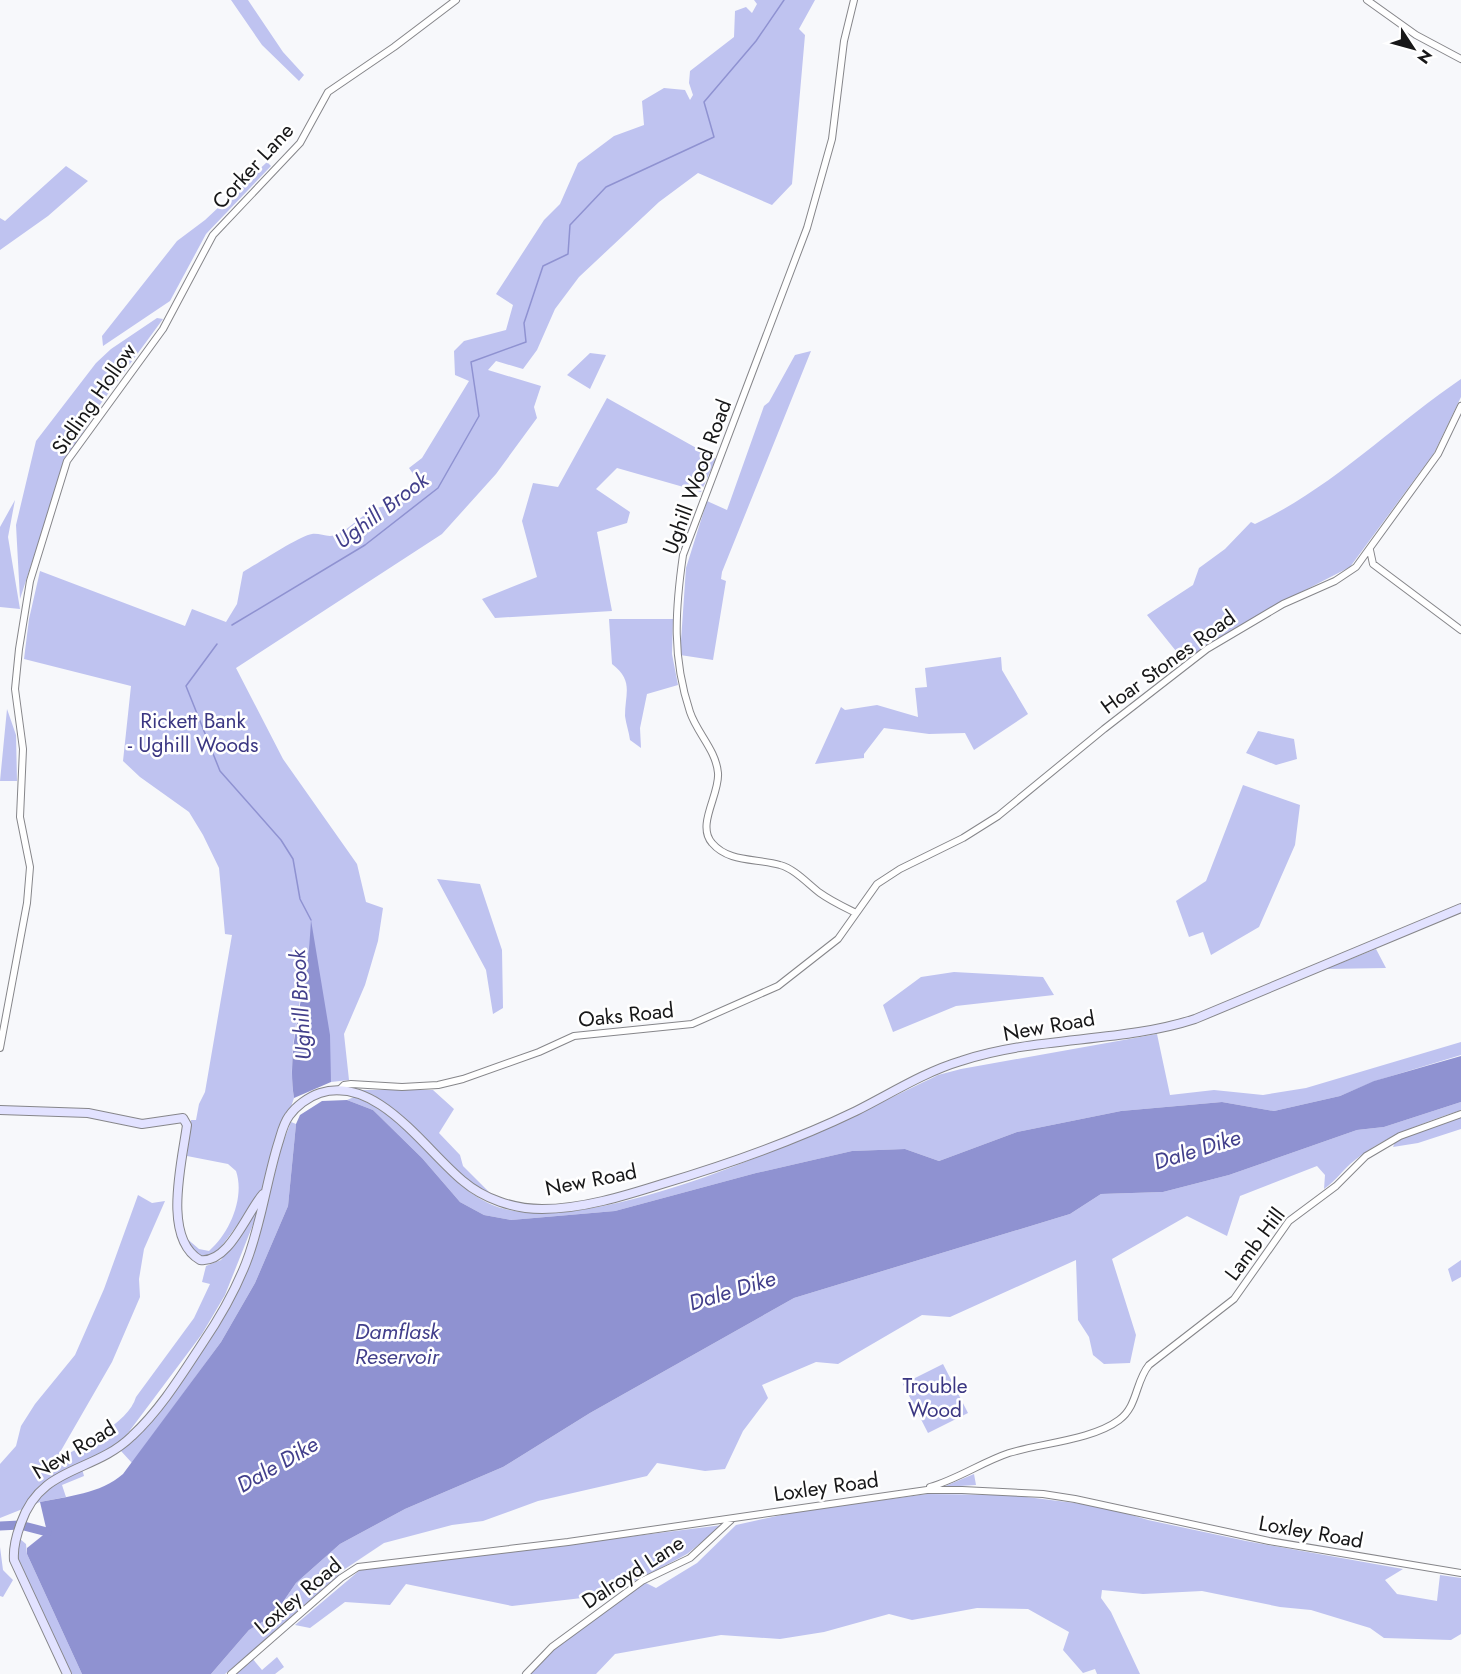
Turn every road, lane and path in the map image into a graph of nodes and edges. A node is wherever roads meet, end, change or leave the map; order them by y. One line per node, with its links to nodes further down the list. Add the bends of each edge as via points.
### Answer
1 (456, 0): 5 (street, Corker Lane, via 328,92 300,143 213,235)
2 (854, 0): 12 (street, Ughill Wood Road, via 844,41 832,140 807,228 683,555 676,654 691,715 718,771 708,816 710,841 734,857 781,865)
3 (1366, 0): 4 (street, via 1416,35)
4 (1461, 59)
5 (175, 304): 13 (street, Sidling Hollow, via 163,329 67,461 30,581 15,689 23,749 20,817 30,867 29,889)
6 (1461, 406): 7 (street, Hoar Stones Road, via 1438,454)
7 (1370, 550): 8 (street); 9 (street, Hoar Stones Road)
8 (1373, 564): 9 (street); 10 (street)
9 (1359, 565): 12 (street, Hoar Stones Road, via 1207,649 998,816 877,884)
10 (1461, 630)
11 (1461, 908): 14 (street, New Road, via 1195,1019 965,1059 772,1147 620,1197 580,1204 520,1208 486,1196 465,1184 373,1099)
12 (856, 913): 14 (street, Oaks Road, via 833,944 778,986 692,1024 574,1035 484,1074 438,1085 351,1084)
13 (0, 1048)
14 (338, 1090): 17 (street, New Road, via 309,1098 288,1116)
15 (0, 1110): 17 (street, via 88,1113 142,1124 180,1117 185,1120 178,1222 186,1249 200,1260 216,1257 226,1249)
16 (1461, 1114): 18 (street, Lamb Hill, via 1387,1143 1366,1156 1336,1186 1289,1221 1234,1299 1149,1365 1132,1405 1119,1420 1010,1453)
17 (266, 1192): 21 (street, New Road, via 245,1265 219,1317 173,1387 126,1442 48,1483 29,1503 14,1545 16,1568)
18 (927, 1490): 19 (street, Loxley Road); 20 (street, Loxley Road, via 1064,1497 1269,1541)
19 (731, 1520): 22 (street, Loxley Road, via 358,1567 340,1578); 23 (street, Dalroyd Lane, via 690,1558 642,1581 552,1647)
20 (1461, 1574)
21 (67, 1674)
22 (231, 1674)
23 (526, 1674)

